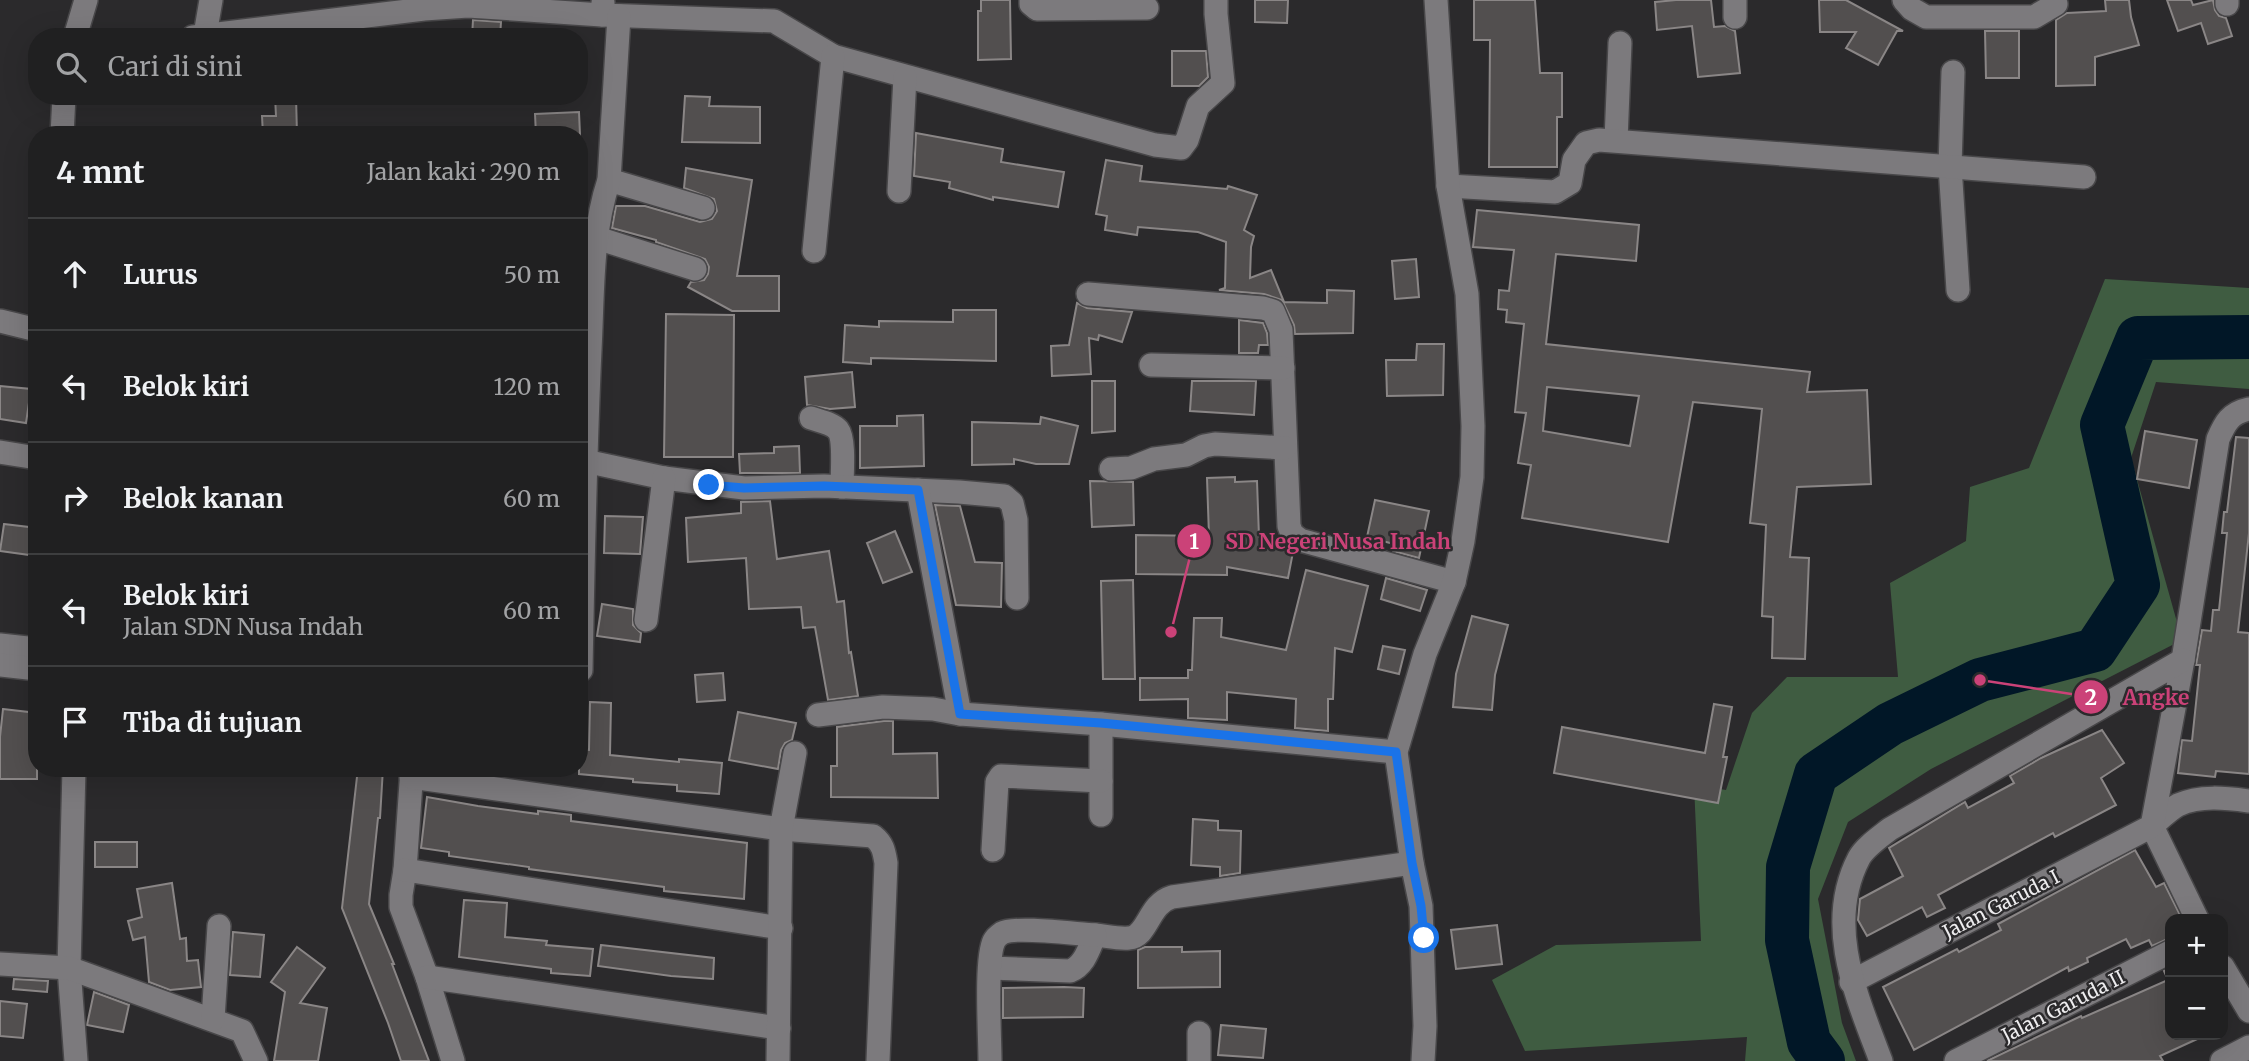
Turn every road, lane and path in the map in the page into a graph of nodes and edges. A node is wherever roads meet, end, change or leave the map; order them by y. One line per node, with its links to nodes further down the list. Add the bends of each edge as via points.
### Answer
1 (86, 0): 11 (street)
2 (211, 0): 12 (street)
3 (1031, 0): 8 (street, via 1037,9)
4 (1216, 0): 17 (street, via 1223,83 1198,106 1181,148)
5 (1436, 0): 24 (street)
6 (1905, 0): 7 (street, via 1926,17 2034,17)
7 (2056, 4)
8 (1146, 8)
9 (332, 10): 10 (street, via 468,6); 13 (street)
10 (608, 10): 15 (street, via 774,21); 23 (street)
11 (78, 28)
12 (202, 28)
13 (240, 28)
14 (1620, 43): 20 (street)
15 (833, 56): 17 (street); 28 (street)
16 (1953, 72): 21 (street)
17 (905, 77): 25 (street)
18 (64, 105): 19 (street)
19 (62, 126)
20 (1616, 141): 21 (street); 24 (street, via 1586,143 1574,160 1570,183 1555,192)
21 (1950, 166): 22 (street); 30 (street)
22 (2084, 177)
23 (609, 180): 26 (street); 27 (street)
24 (1448, 186): 47 (street, via 1467,294 1473,426 1472,477)
25 (898, 191)
26 (704, 208)
27 (597, 238): 29 (street); 36 (street)
28 (814, 251)
29 (695, 269)
30 (1958, 290)
31 (1088, 295): 35 (street, via 1273,311 1281,330)
32 (0, 321): 33 (street)
33 (28, 328)
34 (1151, 365): 35 (street)
35 (1283, 368): 39 (street)
36 (588, 405)
37 (2249, 409): 52 (street, via 2227,419 2218,439)
38 (811, 418): 45 (street, via 831,425 842,438)
39 (1285, 448): 43 (street, via 1215,444 1131,468); 47 (street, via 1292,534)
40 (0, 453): 41 (street)
41 (28, 457)
42 (588, 462): 44 (street)
43 (1111, 469)
44 (664, 478): 45 (street, via 744,488); 49 (street)
45 (842, 487): 46 (street)
46 (918, 490): 48 (street, via 1010,499 1016,520); 55 (street)
47 (1454, 582): 58 (street, via 1425,654)
48 (1017, 598)
49 (646, 620)
50 (0, 645): 51 (street)
51 (28, 648)
52 (2183, 660): 66 (street); 81 (street, via 1890,829 1860,856 1846,894 1842,927)
53 (0, 665): 54 (street)
54 (28, 668)
55 (960, 714): 56 (street, via 883,707); 57 (street)
56 (818, 715)
57 (1101, 723): 58 (street); 63 (street)
58 (1396, 752): 69 (street)
59 (795, 753): 67 (street)
60 (74, 777): 77 (street)
61 (412, 777): 70 (street)
62 (438, 777): 67 (street)
63 (1101, 781): 65 (street); 68 (street, via 1001,776)
64 (2249, 801): 66 (street, Jalan Garuda I, via 2204,799 2177,806)
65 (1101, 815)
66 (2152, 825): 71 (street); 81 (street, Jalan Garuda I)
67 (781, 829): 73 (street); 91 (street, via 873,836 884,850)
68 (993, 850)
69 (1412, 863): 74 (street, via 1172,897 1157,904 1138,936); 94 (street, via 1424,938)
70 (405, 870): 73 (street); 80 (street, via 401,907)
71 (2195, 914)
72 (219, 926): 83 (street)
73 (781, 928): 84 (street)
74 (1095, 935): 78 (street, via 1082,963 1070,971); 78 (street, via 1005,932 994,941)
75 (2165, 955): 96 (street, Jalan Garuda II)
76 (0, 964): 77 (street)
77 (69, 968): 83 (street); 87 (street)
78 (990, 968): 92 (street)
79 (2228, 975): 82 (street)
80 (427, 977): 84 (street); 89 (street)
81 (1851, 982): 95 (street)
82 (2249, 1011)
83 (213, 1019): 88 (street, via 242,1031)
84 (779, 1028): 90 (street)
85 (1199, 1033): 93 (street)
86 (2249, 1047): 97 (street)
87 (76, 1061)
88 (256, 1061)
89 (453, 1061)
90 (778, 1061)
91 (878, 1061)
92 (990, 1061)
93 (1199, 1061)
94 (1423, 1061)
95 (1881, 1061)
96 (1956, 1061)
97 (2222, 1061)

